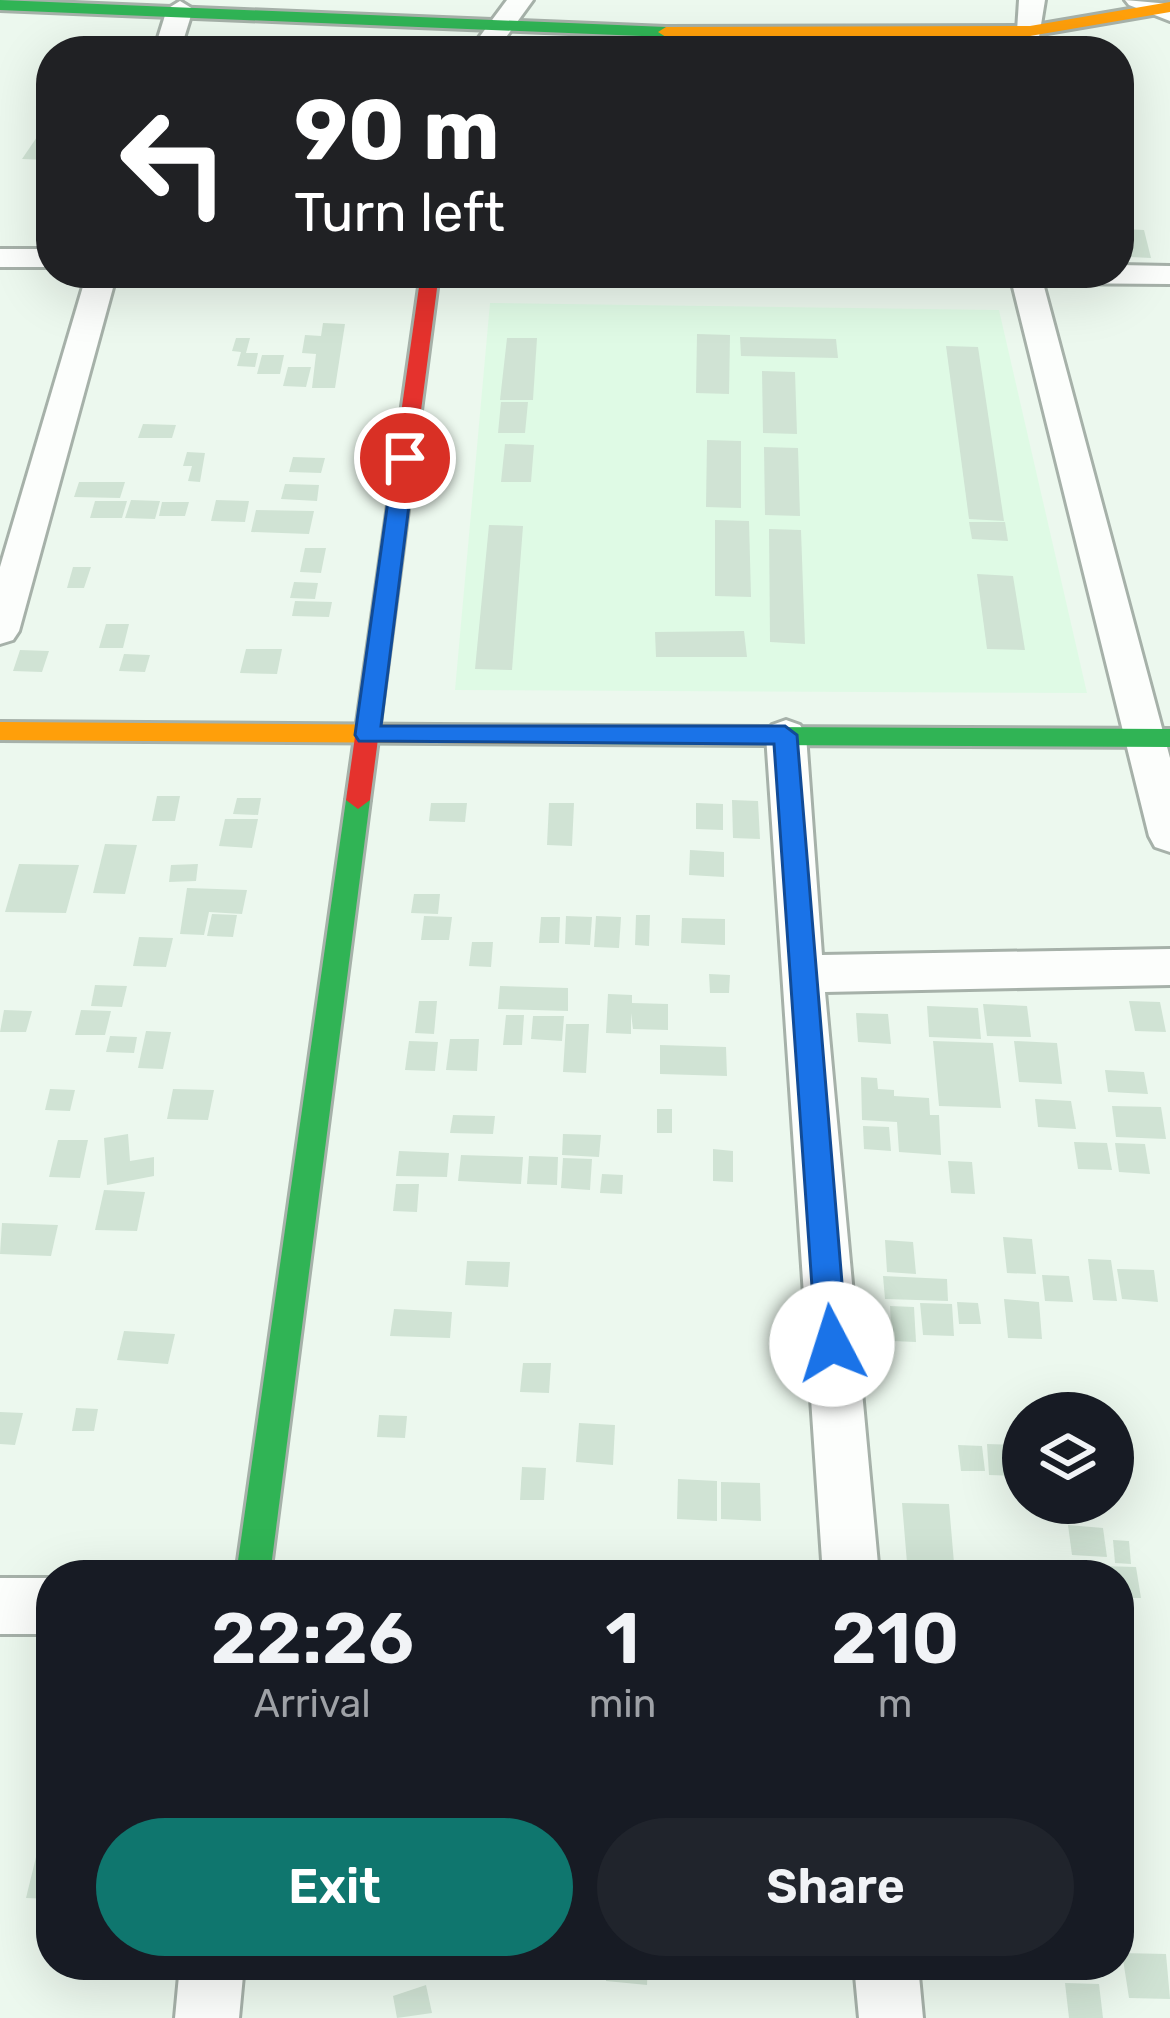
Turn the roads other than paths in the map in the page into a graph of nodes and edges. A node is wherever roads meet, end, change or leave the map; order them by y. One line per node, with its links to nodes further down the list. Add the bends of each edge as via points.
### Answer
1 (520, 0): 7 (street)
2 (1032, 0): 8 (street)
3 (0, 5): 6 (street)
4 (292, 7): 6 (street); 7 (street)
5 (1159, 7): 8 (street)
6 (180, 9): 9 (street)
7 (503, 26): 10 (street); 11 (street)
8 (1030, 32): 12 (street)
9 (172, 36)
10 (495, 36)
11 (628, 36)
12 (1002, 36)
13 (0, 258): 14 (street)
14 (36, 258)
15 (1134, 275): 16 (street)
16 (1170, 275)
17 (98, 288): 20 (street)
18 (428, 288): 22 (street)
19 (1029, 288): 24 (street)
20 (0, 631)
21 (0, 731): 22 (street)
22 (368, 735): 23 (street); 28 (street)
23 (785, 735): 24 (street); 27 (street)
24 (1156, 738): 25 (street)
25 (1170, 836)
26 (1170, 967): 27 (street)
27 (801, 974): 29 (street)
28 (255, 1560)
29 (850, 1560)
30 (0, 1606): 31 (street)
31 (36, 1606)
32 (211, 1980): 34 (street)
33 (887, 1980): 35 (street)
34 (207, 2018)
35 (891, 2018)

